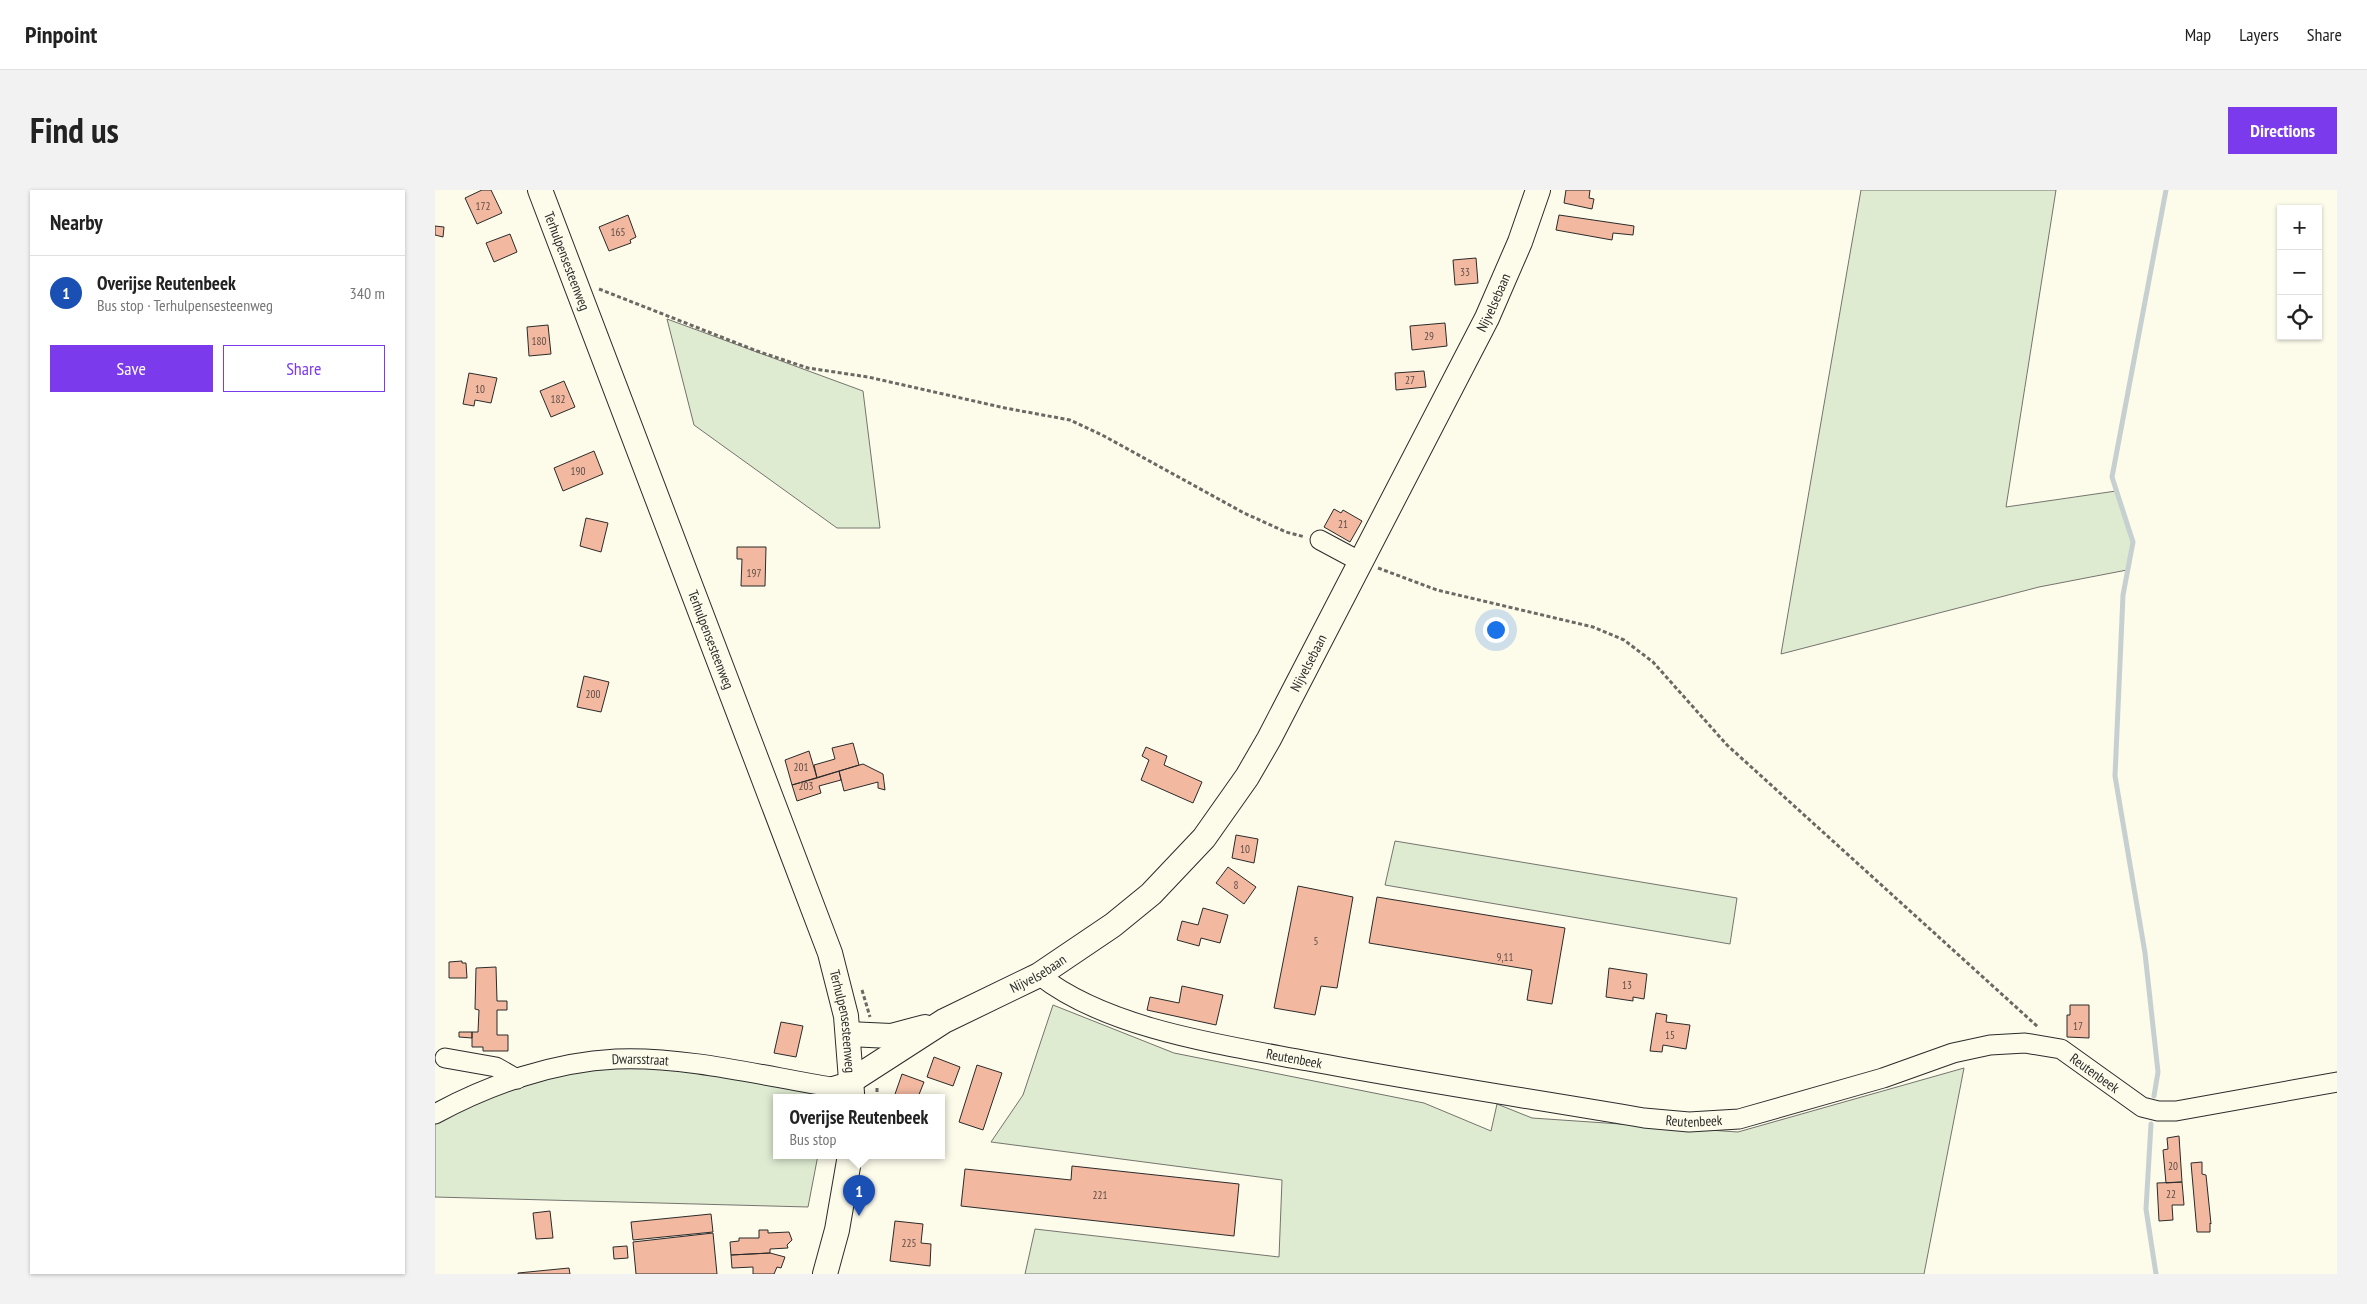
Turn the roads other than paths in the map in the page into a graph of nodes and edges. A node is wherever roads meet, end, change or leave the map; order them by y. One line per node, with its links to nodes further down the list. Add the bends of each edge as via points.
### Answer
1 (540, 190): 7 (main road, Terhulpensesteenweg, via 830,953)
2 (1538, 190): 4 (main road, Nijvelsebaan, via 1520,242 1487,318)
3 (1320, 540): 4 (street)
4 (1361, 562): 5 (main road, Nijvelsebaan, via 1269,739 1204,838 1151,894 1113,925)
5 (1039, 975): 6 (main road, Nijvelsebaan); 10 (street, Reutenbeek, via 1082,1002 1137,1023 1185,1036 1376,1074 1644,1118 1689,1122 1739,1119 1883,1078 1953,1053 2025,1042 2061,1049 2142,1107 2159,1111 2176,1112)
6 (944, 1021): 7 (main road, Nijvelsebaan, via 891,1036); 11 (main road, Nijvelsebaan)
7 (848, 1034): 11 (main road, Terhulpensesteenweg)
8 (445, 1058): 9 (street, via 496,1067)
9 (517, 1079): 11 (street, Dwarsstraat, via 568,1064 625,1059 672,1060); 12 (street, Dwarsstraat)
10 (2337, 1082)
11 (851, 1089)
12 (435, 1114)
13 (849, 1159): 14 (main road, via 837,1230)
14 (825, 1274)

